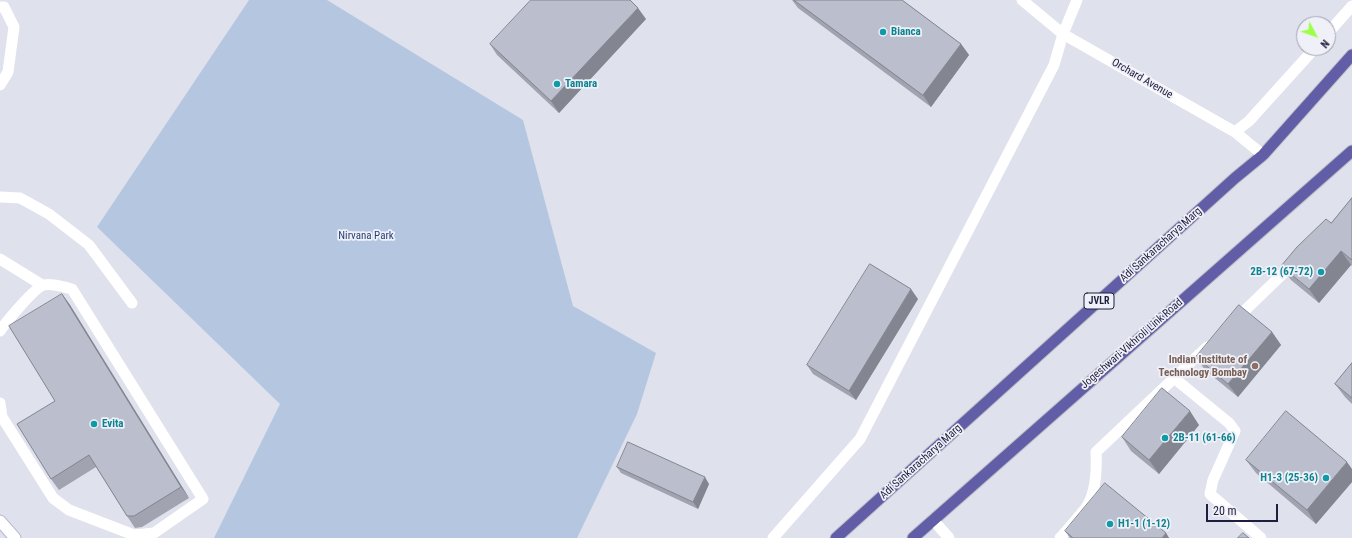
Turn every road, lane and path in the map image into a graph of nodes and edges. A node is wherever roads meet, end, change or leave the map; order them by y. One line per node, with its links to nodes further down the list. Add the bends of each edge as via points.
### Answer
1 (1022, 0): 6 (street, Orchard Avenue)
2 (1077, 0): 6 (street)
3 (1352, 6): 5 (street)
4 (0, 7): 9 (street, via 4,7 14,27 8,72)
5 (1336, 24)
6 (1063, 34): 10 (street, Orchard Avenue); 26 (street, via 1054,65 860,439)
7 (1352, 55): 12 (main road, Adi Sankaracharya Marg / JVLR)
8 (1308, 56): 10 (street, via 1249,121)
9 (0, 85)
10 (1235, 132): 12 (street, Orchard Avenue)
11 (1352, 151): 23 (main road, Jogeshwari-Vikhroli Link Road)
12 (1263, 155): 27 (main road, Adi Sankaracharya Marg / JVLR)
13 (0, 197): 17 (street, via 20,198 50,214 89,245)
14 (1306, 251): 18 (street)
15 (0, 259): 16 (street)
16 (42, 285): 19 (street); 22 (street, via 53,284 72,289 203,499 154,533 134,535 69,510 53,498 2,416)
17 (132, 303)
18 (1227, 328)
19 (0, 331)
20 (1216, 338): 21 (street)
21 (1174, 378): 30 (street, via 1096,452 1095,484 1086,508); 31 (street, via 1229,423 1235,431 1213,480 1210,494)
22 (0, 403)
23 (933, 520): 28 (main road, Jogeshwari-Vikhroli Link Road); 29 (street)
24 (0, 521): 25 (street)
25 (15, 538)
26 (773, 538)
27 (836, 538)
28 (913, 538)
29 (949, 538)
30 (1060, 538)
31 (1261, 538)

